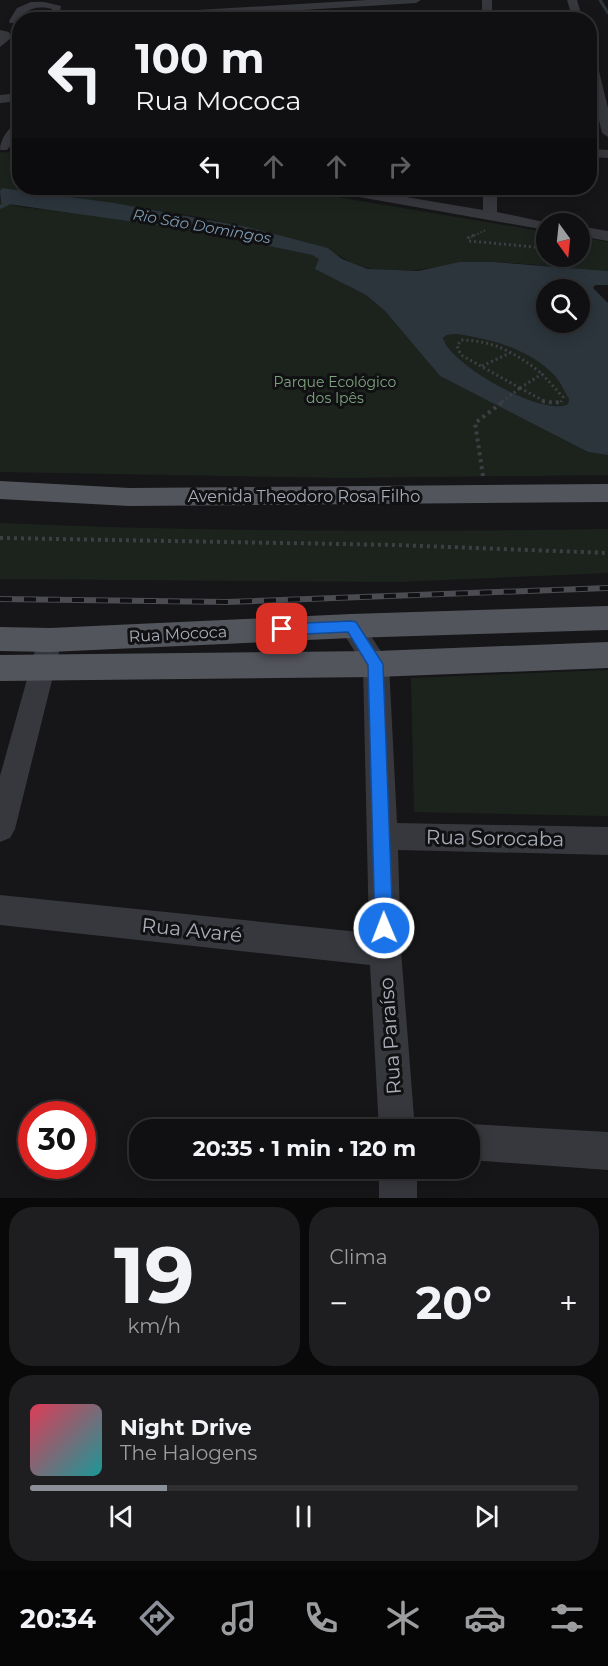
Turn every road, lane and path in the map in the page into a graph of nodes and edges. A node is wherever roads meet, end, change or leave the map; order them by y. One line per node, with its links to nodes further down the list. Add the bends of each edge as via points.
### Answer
1 (416, 0): 3 (street)
2 (301, 3): 3 (street); 8 (street)
3 (392, 4)
4 (118, 9): 7 (street)
5 (20, 12): 6 (street, via 37,5 57,8)
6 (56, 12)
7 (116, 12)
8 (234, 12)
9 (597, 70): 10 (street)
10 (608, 133)
11 (12, 134): 12 (street)
12 (1, 147)
13 (383, 195): 15 (street)
14 (490, 195): 15 (street)
15 (492, 221): 16 (street); 19 (path, via 468,238 469,242)
16 (536, 224)
17 (590, 233): 18 (street)
18 (608, 236)
19 (536, 248)
20 (511, 353): 21 (path); 21 (path, via 470,339 460,340 456,346 461,355); 22 (path)
21 (482, 366): 23 (path)
22 (543, 373): 23 (path); 23 (path, via 554,382 563,397 561,402 537,399)
23 (520, 388): 26 (path, via 475,423)
24 (0, 490): 26 (main road, Avenida Theodoro Rosa Filho)
25 (596, 503): 26 (main road, Avenida Theodoro Rosa Filho)
26 (491, 504): 27 (main road, Avenida Theodoro Rosa Filho, via 214,516)
27 (0, 512)
28 (0, 538): 29 (path)
29 (608, 553)
30 (608, 618): 31 (main road, Rua Mococa)
31 (351, 626): 33 (main road, Rua Mococa); 35 (street)
32 (0, 639): 33 (main road, Rua Mococa)
33 (46, 654): 35 (main road, Rua Mococa); 36 (main road, Rua Mococa); 37 (street)
34 (608, 655): 35 (main road, Rua Mococa)
35 (376, 664): 38 (street, Rua Paraíso)
36 (0, 668)
37 (0, 829)
38 (383, 836): 39 (street, Rua Sorocaba); 41 (street, Rua Paraíso)
39 (608, 841)
40 (0, 910): 41 (street, Rua Avaré)
41 (385, 951): 42 (street, Rua Paraíso)
42 (396, 1119)
43 (480, 1143): 44 (street)
44 (608, 1151)
45 (398, 1179): 46 (street)
46 (398, 1198)

